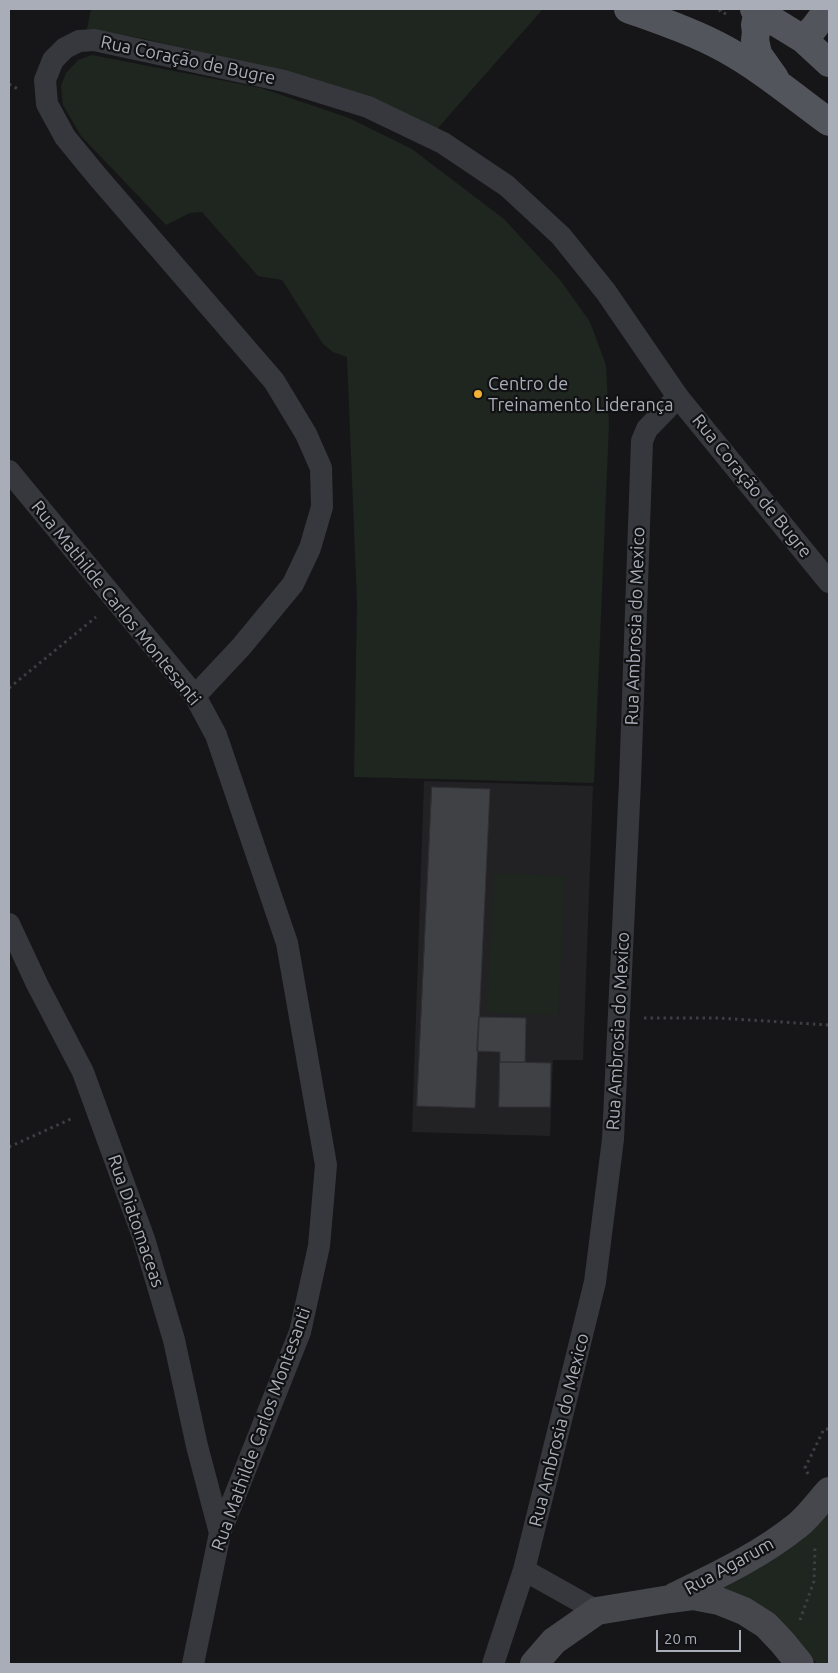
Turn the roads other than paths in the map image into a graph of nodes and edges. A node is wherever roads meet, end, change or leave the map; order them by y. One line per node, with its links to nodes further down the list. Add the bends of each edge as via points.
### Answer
1 (628, 9): 6 (main road, via 686,30 726,50)
2 (756, 9): 4 (main road); 6 (main road, via 758,54)
3 (828, 9): 4 (main road)
4 (803, 39): 5 (main road)
5 (829, 63)
6 (782, 87): 7 (main road)
7 (829, 122)
8 (678, 396): 10 (street, Rua Coração de Bugre); 11 (street, Rua Coração de Bugre, via 606,292 561,236 507,186 444,143 368,107 284,80 94,40 79,41 65,48 53,60 45,80 47,104 65,137 274,381 306,434 321,468 322,507 310,548 293,584); 15 (street, Rua Ambrosia do Mexico, via 647,429 642,441 613,1139 595,1282)
9 (9, 471): 11 (street, Rua Mathilde Carlos Montesanti)
10 (829, 582)
11 (195, 696): 14 (street, Rua Mathilde Carlos Montesanti, via 216,736 287,943 326,1165 319,1246 300,1332)
12 (9, 924): 14 (street, Rua Diatomaceas, via 83,1072 144,1239 174,1340)
13 (829, 1491): 16 (main road, Rua Agarum, via 800,1523 747,1561)
14 (220, 1532): 18 (street, Rua Mathilde Carlos Montesanti)
15 (524, 1570): 17 (street); 19 (street, Rua Ambrosia do Mexico)
16 (670, 1598): 17 (main road, Rua Agarum); 21 (main road, Rua Agarum, via 693,1596 719,1601 744,1611 766,1625)
17 (597, 1611): 20 (main road, via 554,1641)
18 (193, 1664)
19 (492, 1664)
20 (534, 1664)
21 (800, 1664)

